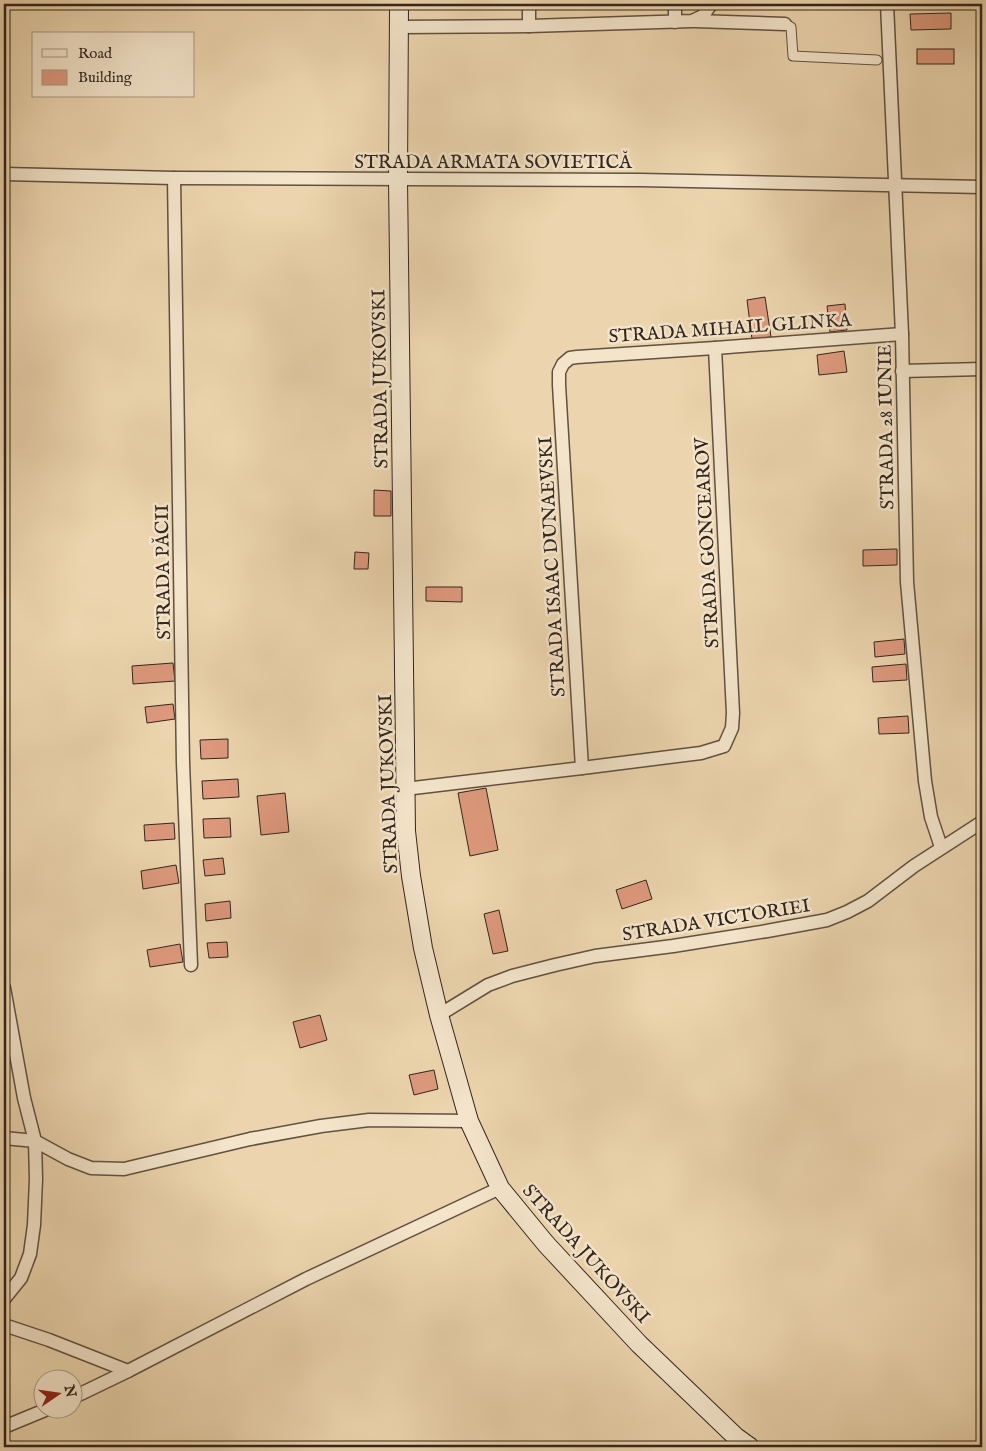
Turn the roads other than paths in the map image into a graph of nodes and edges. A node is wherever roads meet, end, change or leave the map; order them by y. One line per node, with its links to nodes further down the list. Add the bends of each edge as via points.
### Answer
1 (399, 4): 10 (main road, STRADA JUKOVSKI)
2 (529, 4): 9 (street)
3 (675, 4): 7 (street)
4 (711, 4): 6 (street, via 703,16)
5 (887, 4): 15 (street, STRADA 28 IUNIE)
6 (692, 21): 7 (street); 8 (street)
7 (675, 22): 9 (street)
8 (785, 24): 11 (street, via 791,27 793,56)
9 (529, 26): 10 (street)
10 (399, 27): 14 (main road, STRADA JUKOVSKI)
11 (877, 60)
12 (4, 174): 13 (street, STRADA ARMATA SOVIETICĂ)
13 (174, 178): 14 (street, STRADA ARMATA SOVIETICĂ); 26 (street, STRADA PĂCII, via 183,763)
14 (398, 179): 15 (street, STRADA ARMATA SOVIETICĂ); 23 (main road, STRADA JUKOVSKI)
15 (895, 185): 16 (street, STRADA ARMATA SOVIETICĂ); 17 (street, STRADA 28 IUNIE)
16 (982, 187)
17 (902, 334): 18 (street, STRADA MIHAIL GLINKA); 21 (street, STRADA 28 IUNIE)
18 (715, 348): 19 (street, STRADA MIHAIL GLINKA, via 577,357); 22 (street, STRADA GONCEAROV, via 732,728 724,746 700,753)
19 (563, 364): 22 (street, STRADA ISAAC DUNAEVSKI, via 558,385)
20 (982, 369): 21 (street)
21 (902, 371): 25 (street, STRADA 28 IUNIE, via 907,582 925,781 931,817)
22 (582, 768): 23 (street)
23 (405, 789): 28 (main road, STRADA JUKOVSKI, via 411,876 423,948)
24 (982, 822): 25 (street, STRADA VICTORIEI)
25 (941, 847): 28 (street, STRADA VICTORIEI, via 868,901 827,920 555,965 488,986)
26 (191, 965)
27 (4, 988): 31 (street)
28 (439, 1014): 29 (main road, STRADA JUKOVSKI)
29 (469, 1121): 31 (street, via 350,1122 250,1139 124,1169 91,1168); 32 (main road, STRADA JUKOVSKI)
30 (4, 1138): 31 (street)
31 (35, 1141): 33 (street, via 36,1188 30,1254 21,1278)
32 (500, 1188): 35 (street, via 306,1279); 39 (main road, STRADA JUKOVSKI, via 546,1244 639,1344)
33 (4, 1299)
34 (4, 1325): 35 (street)
35 (128, 1371): 36 (street)
36 (82, 1393)
37 (32, 1415): 38 (street)
38 (4, 1427)
39 (750, 1447)

